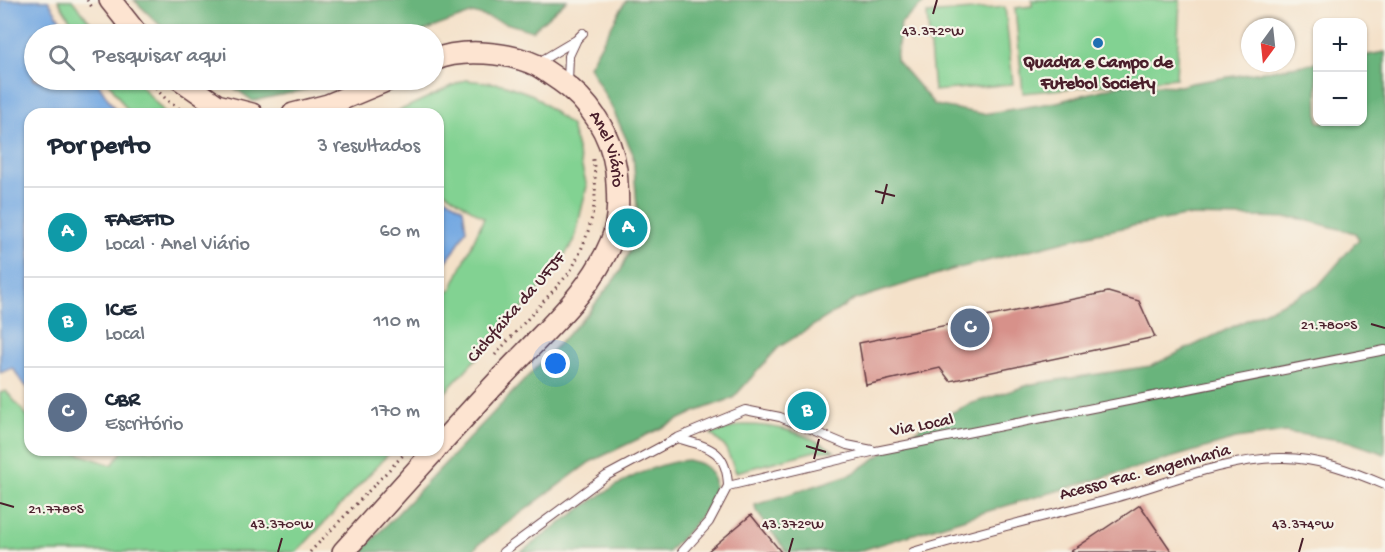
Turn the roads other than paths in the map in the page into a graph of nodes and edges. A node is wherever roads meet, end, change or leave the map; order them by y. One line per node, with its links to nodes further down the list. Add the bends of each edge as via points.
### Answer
1 (110, 0): 2 (main road)
2 (129, 24)
3 (583, 33): 4 (lane)
4 (576, 39): 6 (lane); 7 (lane, via 569,56)
5 (444, 58): 6 (main road, Anel Viário, via 480,52)
6 (535, 65): 7 (main road, Anel Viário)
7 (568, 86): 14 (main road, Anel Viário, via 600,124 614,157 618,196 612,240 593,277 568,307)
8 (195, 90): 10 (main road)
9 (364, 90): 11 (main road)
10 (229, 108)
11 (316, 108)
12 (1385, 350): 15 (lane, Via Local)
13 (677, 438): 15 (lane, Via Local, via 744,410 780,417 847,445); 18 (lane, via 710,448 719,455 725,464); 20 (lane, Via Local, via 606,476)
14 (444, 440)
15 (876, 451): 18 (lane)
16 (430, 456): 19 (main road)
17 (1385, 485): 22 (lane, Acesso Fac. Engenharia, via 1320,462 1281,458 1236,463)
18 (728, 486): 21 (lane, via 709,522)
19 (343, 552)
20 (503, 552)
21 (682, 552)
22 (913, 552)

